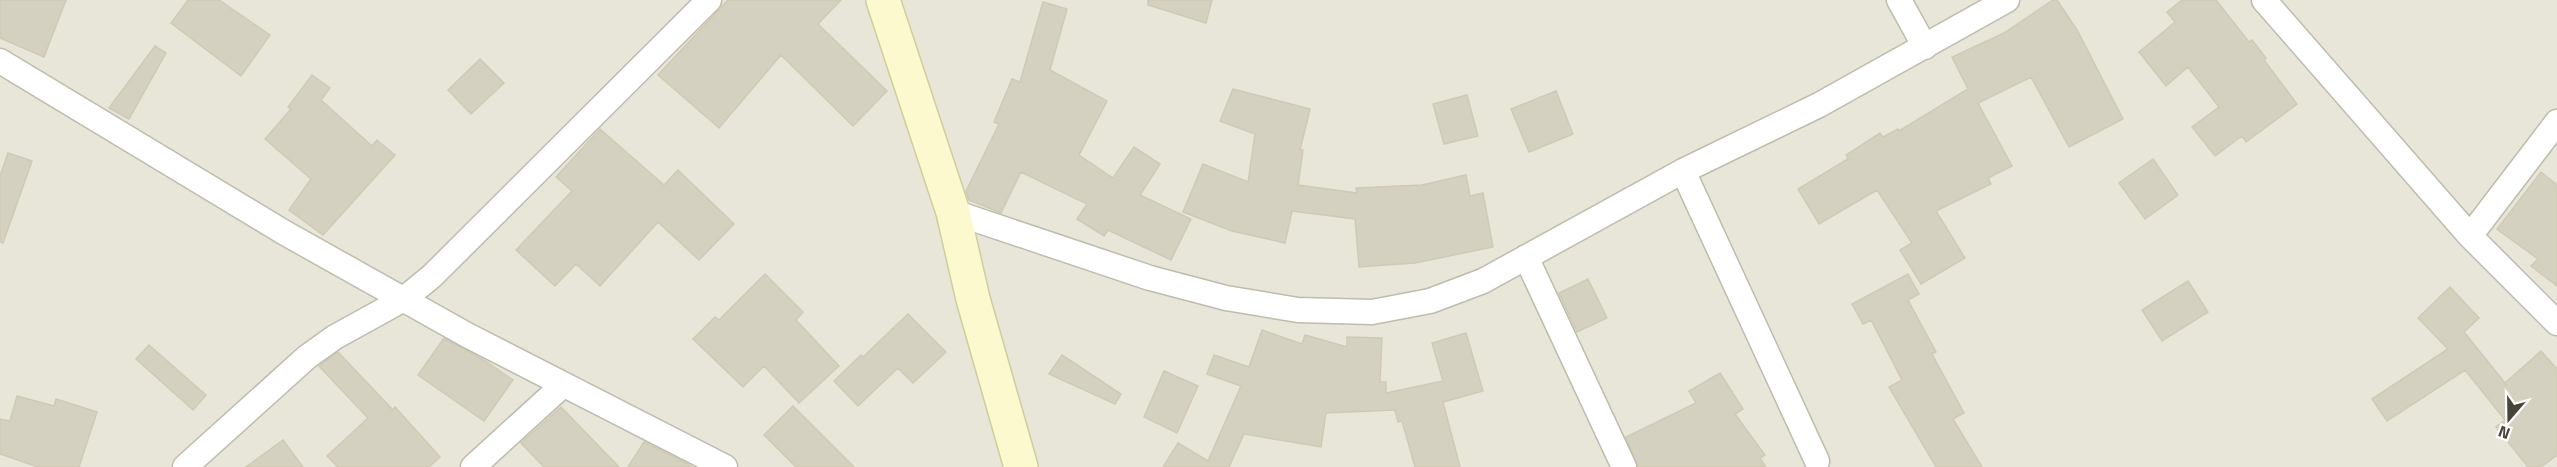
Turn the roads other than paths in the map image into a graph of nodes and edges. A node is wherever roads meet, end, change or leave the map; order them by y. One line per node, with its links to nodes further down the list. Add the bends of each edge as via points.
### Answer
1 (709, 0): 13 (street, via 525,186)
2 (883, 0): 10 (street)
3 (1899, 0): 6 (street)
4 (2007, 0): 6 (street)
5 (2264, 0): 11 (street)
6 (1925, 47): 9 (street, via 1819,105)
7 (0, 61): 13 (street, via 256,216)
8 (2557, 122): 11 (street)
9 (1683, 171): 12 (street); 16 (street)
10 (953, 212): 12 (street, via 1150,278 1226,298 1298,310 1372,312 1430,301 1483,281); 20 (street, via 973,299)
11 (2470, 236): 14 (street)
12 (1526, 257): 21 (street)
13 (404, 298): 15 (street); 17 (street, via 307,357)
14 (2557, 323)
15 (563, 385): 18 (street); 19 (street)
16 (1817, 461)
17 (185, 467)
18 (473, 467)
19 (725, 467)
20 (1021, 467)
21 (1624, 467)

